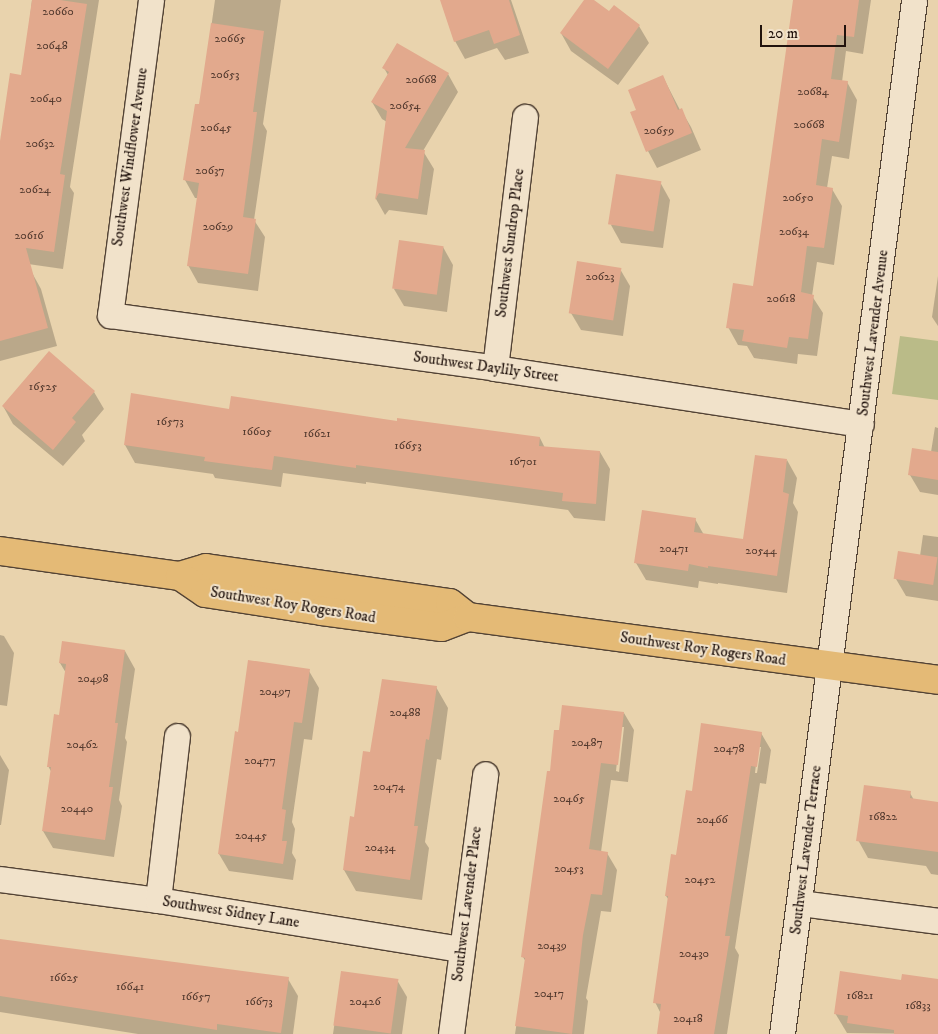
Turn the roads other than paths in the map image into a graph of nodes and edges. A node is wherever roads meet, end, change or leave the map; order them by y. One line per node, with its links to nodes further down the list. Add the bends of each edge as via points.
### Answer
1 (151, 0): 4 (street, Southwest Windflower Avenue)
2 (914, 0): 6 (street, Southwest Lavender Avenue)
3 (525, 117): 5 (street, Southwest Sundrop Place)
4 (110, 315): 5 (street, Southwest Daylily Street)
5 (495, 368): 6 (street, Southwest Daylily Street)
6 (861, 424): 8 (street, Southwest Lavender Avenue)
7 (0, 551): 8 (main road, Southwest Roy Rogers Road, via 180,576 205,593 322,611 442,627 468,617)
8 (829, 666): 9 (main road, Southwest Roy Rogers Road); 14 (street, Southwest Lavender Terrace)
9 (938, 680)
10 (177, 736): 13 (street)
11 (485, 774): 16 (street, Southwest Lavender Place)
12 (0, 879): 13 (street, Southwest Sidney Lane)
13 (158, 900): 16 (street, Southwest Sidney Lane)
14 (800, 903): 15 (street); 18 (street, Southwest Lavender Terrace)
15 (938, 921)
16 (461, 949): 17 (street, Southwest Lavender Place)
17 (451, 1034)
18 (782, 1034)

